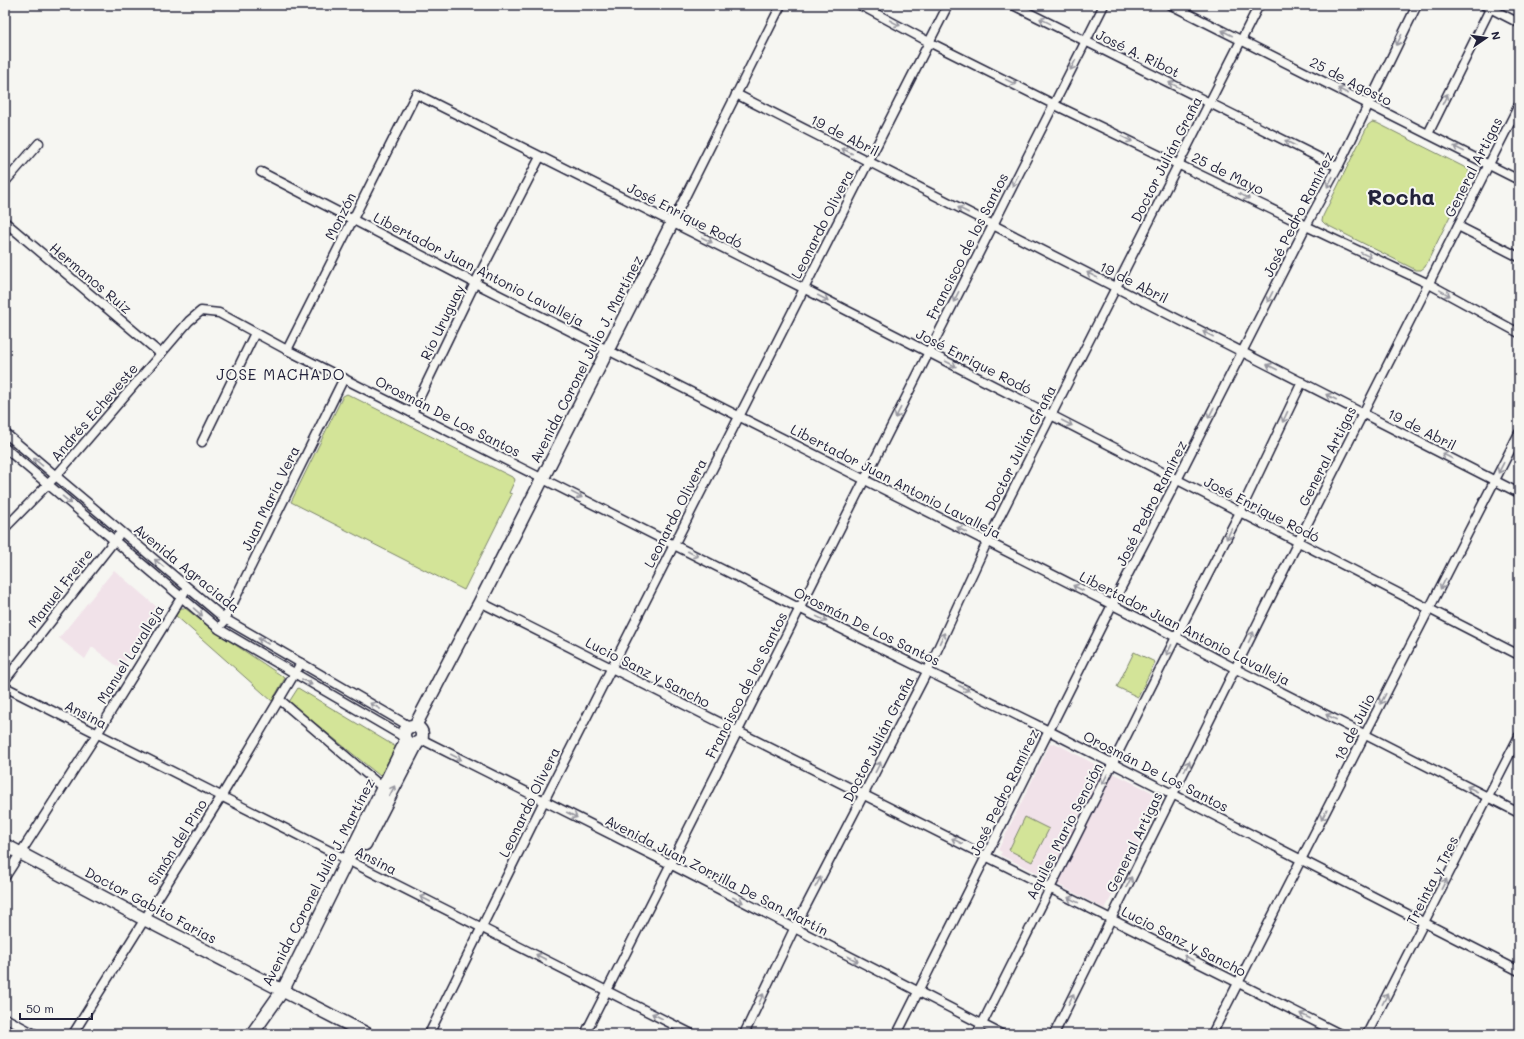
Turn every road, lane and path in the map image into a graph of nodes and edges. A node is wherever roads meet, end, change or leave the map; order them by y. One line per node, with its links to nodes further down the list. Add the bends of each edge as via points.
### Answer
1 (781, 5): 15 (street, Avenida Coronel Julio J. Martínez)
2 (860, 5): 13 (street, 25 de Mayo, one-way to 13)
3 (948, 5): 13 (street, Leonardo Olivera)
4 (1013, 5): 12 (street, José A. Ribot, one-way to 4)
5 (1104, 5): 12 (street, Francisco de los Santos)
6 (1171, 5): 11 (street, 25 de Agosto, one-way to 6)
7 (1259, 5): 11 (street, Doctor Julián Graña)
8 (1417, 5): 18 (street, José Pedro Ramírez, one-way to 18)
9 (1489, 6): 10 (street); 20 (street, one-way to 9)
10 (1519, 23)
11 (1241, 40): 16 (street, Doctor Julián Graña); 18 (street, 25 de Agosto, one-way to 11)
12 (1086, 41): 16 (street, José A. Ribot, one-way to 12); 17 (street, Francisco de los Santos, one-way to 17)
13 (929, 42): 17 (street, 25 de Mayo, one-way to 17); 23 (street, Leonardo Olivera)
14 (416, 94): 22 (street, José Enrique Rodó); 30 (street, Monzón)
15 (736, 94): 23 (street, 19 de Abril, one-way to 15); 32 (street, Avenida Coronel Julio J. Martínez)
16 (1209, 103): 24 (street, Doctor Julián Graña); 26 (street, José A. Ribot, one-way to 16)
17 (1053, 104): 24 (street, 25 de Mayo, one-way to 24); 33 (street, Francisco de los Santos, one-way to 33)
18 (1368, 104): 20 (street, 25 de Agosto); 26 (street, José Pedro Ramírez)
19 (1519, 105): 25 (street, General Artigas)
20 (1428, 134): 25 (street, 25 de Agosto, one-way to 20)
21 (39, 143): 29 (street)
22 (540, 157): 32 (street, José Enrique Rodó); 37 (street, Río Uruguay)
23 (868, 162): 33 (street, 19 de Abril, one-way to 23); 40 (street, Leonardo Olivera)
24 (1179, 164): 34 (street, 25 de Mayo, one-way to 34); 39 (street, Doctor Julián Graña)
25 (1489, 164): 28 (street, 25 de Agosto); 35 (street, General Artigas)
26 (1338, 167): 34 (street, José Pedro Ramírez, one-way to 34)
27 (261, 172): 30 (street, Libertador Juan Antonio Lavalleja)
28 (1519, 180)
29 (5, 182)
30 (353, 220): 37 (street, Libertador Juan Antonio Lavalleja); 45 (street, Monzón)
31 (5, 222): 48 (street, Hermanos Ruiz)
32 (672, 223): 40 (street, José Enrique Rodó, one-way to 40); 44 (street, Avenida Coronel Julio J. Martínez)
33 (992, 225): 39 (street, 19 de Abril, one-way to 33); 46 (street, Francisco de los Santos, one-way to 46)
34 (1306, 226): 38 (street, 25 de Mayo, one-way to 38); 47 (street, José Pedro Ramírez, one-way to 47)
35 (1458, 226): 36 (street); 38 (street, General Artigas)
36 (1519, 257)
37 (475, 283): 44 (street, Libertador Juan Antonio Lavalleja); 51 (street, Río Uruguay)
38 (1428, 284): 43 (street, 25 de Mayo, one-way to 43); 52 (street, General Artigas)
39 (1116, 287): 47 (street, 19 de Abril, one-way to 39); 53 (street, Doctor Julián Graña)
40 (803, 288): 46 (street, José Enrique Rodó, one-way to 46); 54 (street, Leonardo Olivera)
41 (201, 311): 42 (street, Orosmán De Los Santos, via 219,313); 48 (street, Andrés Echeveste)
42 (255, 333): 45 (street, Orosmán De Los Santos); 57 (street)
43 (1519, 333)
44 (608, 349): 54 (street, Libertador Juan Antonio Lavalleja); 60 (street, Avenida Coronel Julio J. Martínez)
45 (287, 350): 49 (street, Orosmán De Los Santos)
46 (928, 352): 53 (street, José Enrique Rodó, one-way to 53); 61 (street, Francisco de los Santos, one-way to 61)
47 (1242, 352): 50 (street, 19 de Abril, one-way to 47); 62 (street, José Pedro Ramírez, one-way to 62)
48 (161, 354): 59 (street, Andrés Echeveste)
49 (344, 378): 51 (street, Orosmán De Los Santos); 79 (street, Juan María Vera)
50 (1302, 382): 52 (street, 19 de Abril, one-way to 50); 66 (street, Aquiles Mario Sención, one-way to 66)
51 (412, 413): 60 (street, Orosmán De Los Santos)
52 (1363, 413): 63 (street, 19 de Abril, one-way to 52); 71 (street, General Artigas)
53 (1051, 415): 62 (street, José Enrique Rodó, one-way to 62); 70 (street, Doctor Julián Graña)
54 (739, 416): 61 (street, Libertador Juan Antonio Lavalleja); 72 (street, Leonardo Olivera)
55 (5, 433): 59 (street, Avenida Agraciada, one-way to 55)
56 (1519, 433): 63 (street, 18 de Julio, one-way to 63)
57 (202, 442)
58 (5, 448): 64 (street, Avenida Agraciada)
59 (56, 476): 64 (street, Andrés Echeveste); 68 (street, Avenida Agraciada)
60 (542, 478): 72 (street, Orosmán De Los Santos, one-way to 72); 75 (street, Avenida Coronel Julio J. Martínez)
61 (864, 479): 70 (street, Libertador Juan Antonio Lavalleja, one-way to 61); 77 (street, Francisco de los Santos)
62 (1177, 480): 66 (street, José Enrique Rodó); 76 (street, José Pedro Ramírez)
63 (1495, 481): 65 (street, 19 de Abril); 78 (street, 18 de Julio, one-way to 78)
64 (48, 485): 67 (street, Andrés Echeveste); 69 (street, Avenida Agraciada, one-way to 69)
65 (1519, 493)
66 (1240, 512): 71 (street, José Enrique Rodó); 81 (street, Aquiles Mario Sención, one-way to 81)
67 (5, 528)
68 (122, 532): 69 (street, Manuel Freire); 73 (street, Avenida Agraciada, one-way to 68)
69 (114, 540): 74 (street, Avenida Agraciada); 88 (street, Manuel Freire)
70 (987, 542): 76 (street, Libertador Juan Antonio Lavalleja, one-way to 70); 86 (street, Doctor Julián Graña, one-way to 70)
71 (1298, 542): 78 (street, José Enrique Rodó); 85 (street, General Artigas, one-way to 71)
72 (674, 544): 77 (street, Orosmán De Los Santos, one-way to 77); 84 (street, Leonardo Olivera)
73 (188, 588): 74 (street, Manuel Lavalleja); 79 (street, Avenida Agraciada)
74 (181, 597): 80 (street, Avenida Agraciada, one-way to 80); 93 (street, Manuel Lavalleja)
75 (480, 602): 84 (street, Lucio Sanz y Sancho); 95 (street, Avenida Coronel Julio J. Martínez)
76 (1112, 605): 81 (street, Libertador Juan Antonio Lavalleja); 91 (street, José Pedro Ramírez)
77 (799, 608): 86 (street, Orosmán De Los Santos, one-way to 86); 92 (street, Francisco de los Santos)
78 (1430, 609): 82 (street, José Enrique Rodó); 94 (street, 18 de Julio, one-way to 94)
79 (225, 619): 80 (street, Juan María Vera); 83 (street, Avenida Agraciada, one-way to 79)
80 (219, 629): 87 (street, Avenida Agraciada)
81 (1176, 637): 85 (street, Libertador Juan Antonio Lavalleja); 97 (street, Aquiles Mario Sención, one-way to 97)
82 (1519, 654)
83 (301, 663): 87 (street, Simón del Pino); 95 (street, Avenida Agraciada, one-way to 83)
84 (611, 668): 92 (street, Lucio Sanz y Sancho); 103 (street, Leonardo Olivera)
85 (1236, 669): 94 (street, Libertador Juan Antonio Lavalleja, one-way to 85); 99 (street, General Artigas, one-way to 85)
86 (928, 670): 91 (street, Orosmán De Los Santos, one-way to 91); 100 (street, Doctor Julián Graña, one-way to 86)
87 (294, 674): 90 (street, Simón del Pino); 95 (street, Avenida Agraciada, one-way to 95)
88 (5, 680)
89 (5, 687): 93 (street, Ansina)
90 (279, 699): 98 (street); 101 (street, Simón del Pino)
91 (1049, 731): 97 (street, Orosmán De Los Santos); 107 (street, José Pedro Ramírez)
92 (737, 732): 100 (street, Lucio Sanz y Sancho); 110 (street, Francisco de los Santos)
93 (97, 734): 101 (street, Ansina); 106 (street, Manuel Lavalleja)
94 (1364, 734): 102 (street, Libertador Juan Antonio Lavalleja, one-way to 94); 108 (street, 18 de Julio, one-way to 108)
95 (412, 735): 98 (street, Avenida Coronel Julio J. Martínez); 103 (street, Avenida Juan Zorrilla De San Martín, one-way to 103); 109 (street, Avenida Coronel Julio J. Martínez, one-way to 95)
96 (1519, 736): 102 (street, Treinta y Tres)
97 (1113, 764): 99 (street, Orosmán De Los Santos); 112 (street, Aquiles Mario Sención, one-way to 112)
98 (383, 788): 109 (street, Avenida Coronel Julio J. Martínez)
99 (1173, 793): 108 (street, Orosmán De Los Santos); 113 (street, General Artigas, one-way to 99)
100 (864, 794): 107 (street, Lucio Sanz y Sancho, one-way to 100); 117 (street, Doctor Julián Graña, one-way to 100)
101 (221, 797): 109 (street, Ansina); 114 (street, Simón del Pino)
102 (1489, 797): 104 (street, Libertador Juan Antonio Lavalleja); 115 (street, Treinta y Tres, one-way to 102)
103 (544, 801): 110 (street, Avenida Juan Zorrilla De San Martín, one-way to 110); 116 (street, Leonardo Olivera)
104 (1519, 813)
105 (5, 845): 106 (street, Doctor Gabito Farias)
106 (19, 853): 111 (street, Manuel Lavalleja); 114 (street, Doctor Gabito Farias)
107 (987, 856): 112 (street, Lucio Sanz y Sancho); 122 (street, José Pedro Ramírez)
108 (1301, 860): 115 (street, Orosmán De Los Santos); 119 (street, 18 de Julio)
109 (351, 862): 116 (street, Ansina, one-way to 109); 121 (street, Avenida Coronel Julio J. Martínez)
110 (670, 864): 117 (street, Avenida Juan Zorrilla De San Martín, one-way to 117); 120 (street, Francisco de los Santos)
111 (5, 876)
112 (1050, 888): 113 (street, Lucio Sanz y Sancho, one-way to 112); 124 (street, Aquiles Mario Sención)
113 (1111, 918): 119 (street, Lucio Sanz y Sancho, one-way to 113); 137 (street, General Artigas, one-way to 113)
114 (144, 919): 121 (street, Doctor Gabito Farias); 126 (street, Simón del Pino)
115 (1425, 922): 118 (street, Orosmán De Los Santos); 140 (street, Treinta y Tres, one-way to 115)
116 (482, 928): 120 (street, Ansina, one-way to 116); 130 (street, Leonardo Olivera)
117 (794, 929): 122 (street, Avenida Juan Zorrilla De San Martín, one-way to 122); 133 (street, Doctor Julián Graña, one-way to 117)
118 (1519, 971)
119 (1238, 982): 138 (street, 18 de Julio); 139 (street, Lucio Sanz y Sancho, one-way to 119)
120 (607, 991): 131 (street, Francisco de los Santos); 132 (street, Ansina, one-way to 120)
121 (286, 992): 127 (street, Avenida Coronel Julio J. Martínez); 128 (street, Avenida Coronel Julio J. Martínez); 129 (street, Doctor Gabito Farias)
122 (918, 992): 124 (street, Avenida Juan Zorrilla De San Martín); 134 (street, José Pedro Ramírez)
123 (5, 1018): 125 (street)
124 (982, 1025): 135 (street, Aquiles Mario Sención); 136 (street, Avenida Juan Zorrilla De San Martín)
125 (35, 1034)
126 (73, 1034)
127 (252, 1034)
128 (260, 1034)
129 (367, 1034)
130 (429, 1034)
131 (585, 1034)
132 (692, 1034)
133 (744, 1034)
134 (897, 1034)
135 (977, 1034)
136 (1001, 1034)
137 (1054, 1034)
138 (1212, 1034)
139 (1340, 1034)
140 (1367, 1034)

